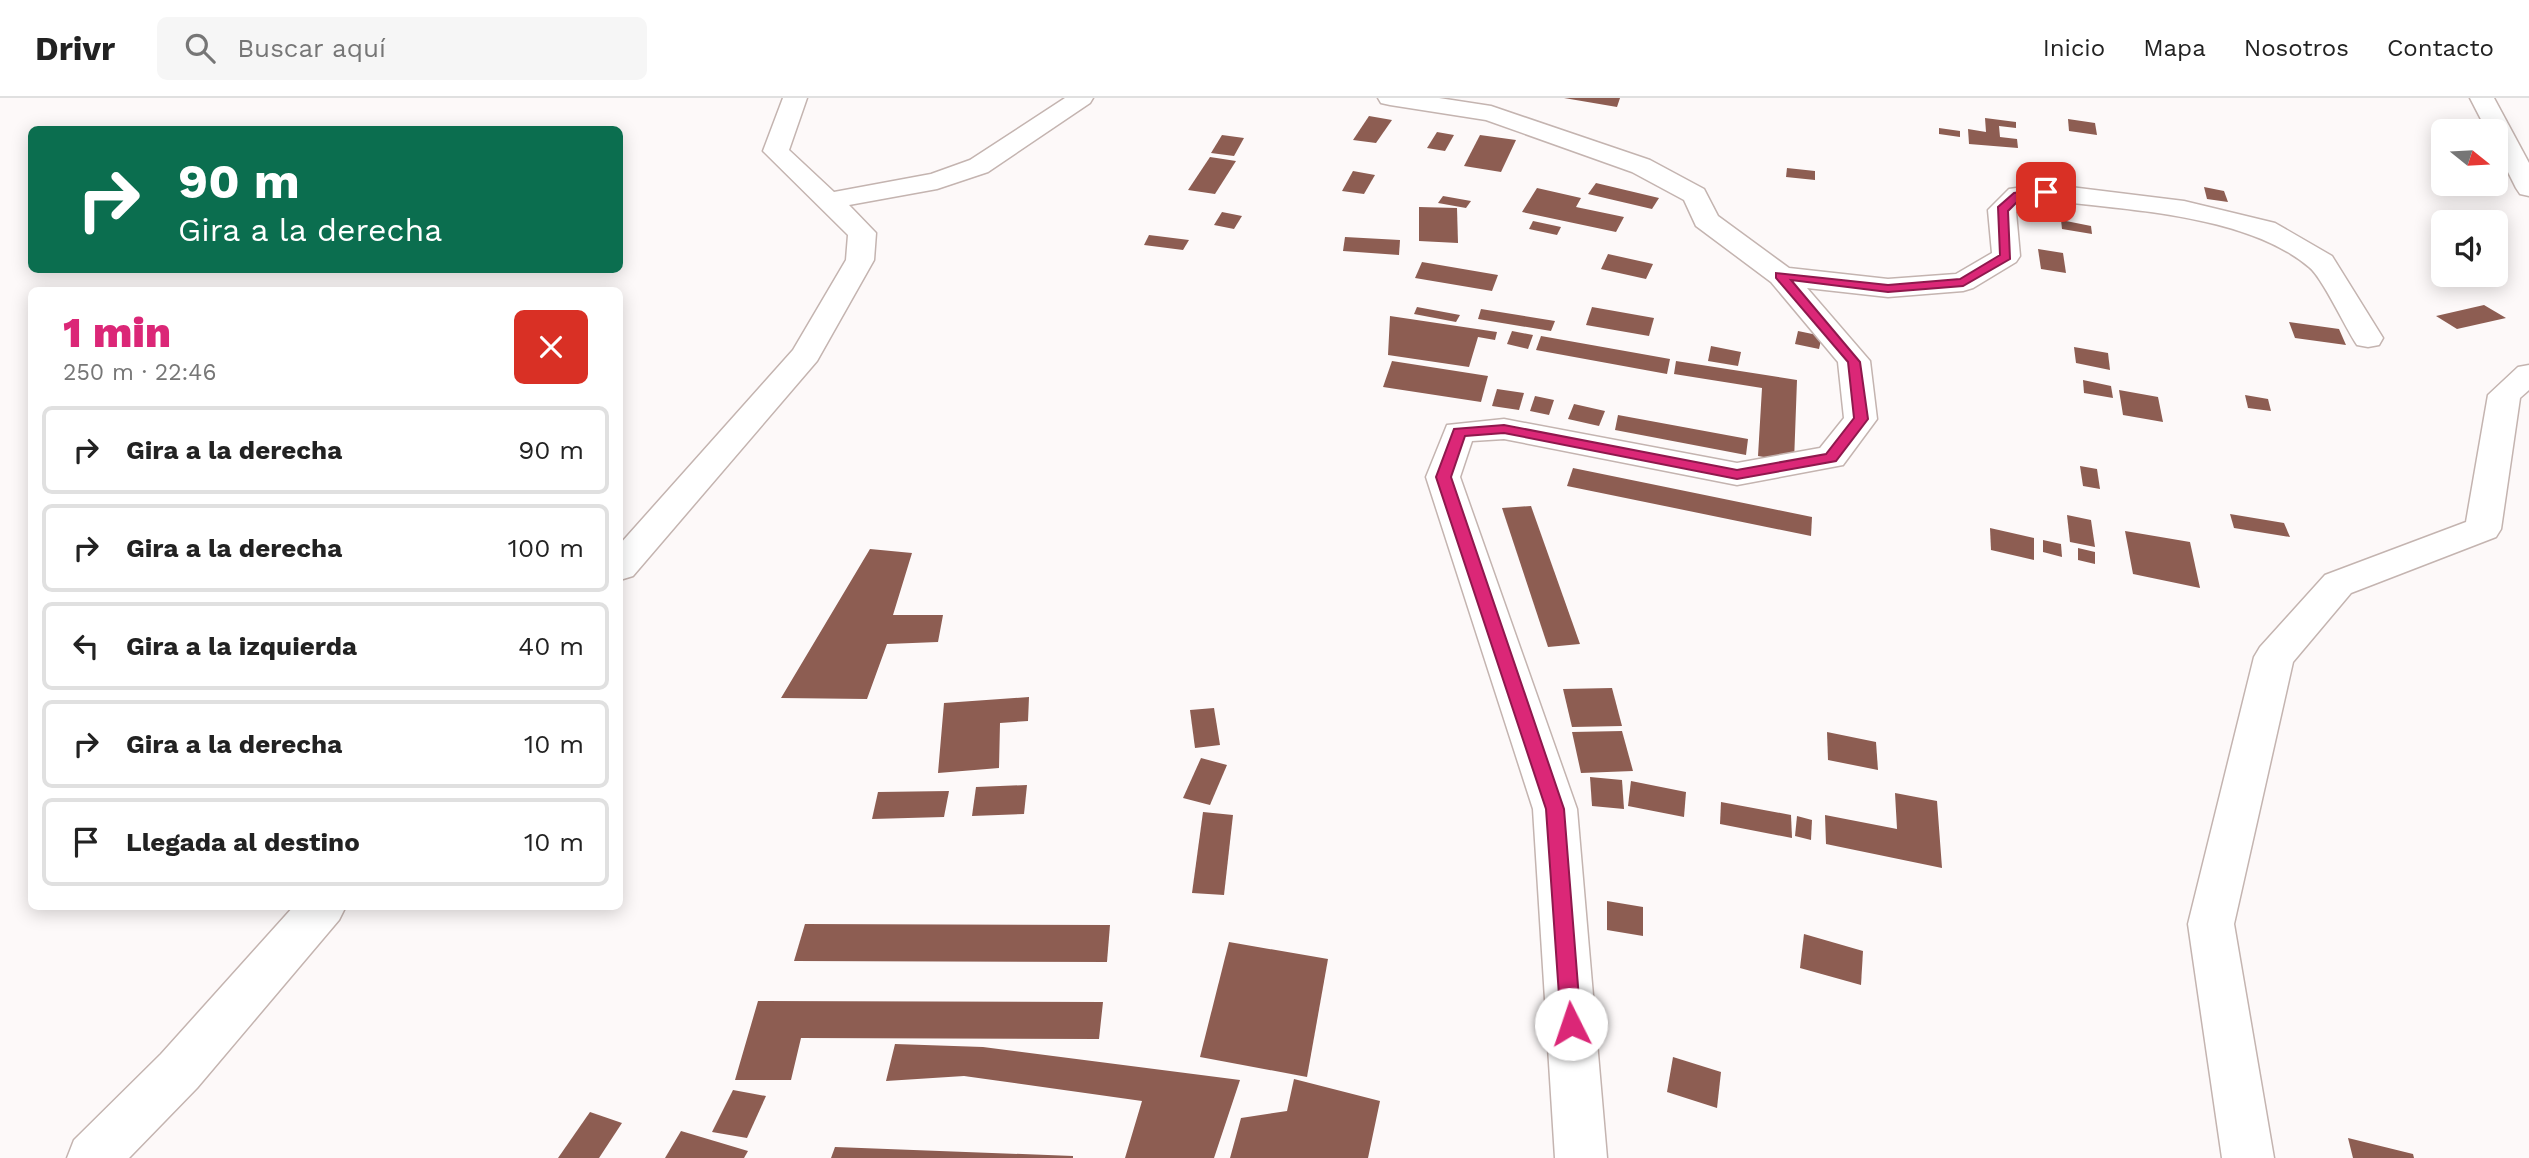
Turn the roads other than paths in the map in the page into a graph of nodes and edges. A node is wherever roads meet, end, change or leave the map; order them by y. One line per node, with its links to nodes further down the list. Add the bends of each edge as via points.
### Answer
1 (795, 98): 6 (street, via 776,151)
2 (1081, 98): 6 (street, via 979,166 937,181)
3 (1390, 98): 7 (street, via 1491,113 1641,166 1695,195 1706,220)
4 (2482, 98): 5 (street)
5 (2529, 188)
6 (829, 201): 10 (street, via 862,233 860,260 806,354)
7 (1781, 276): 8 (street, via 1888,288 1963,282 2006,256 2002,210 2018,195 2046,192 2184,209 2264,229 2322,262); 13 (street, via 1854,362 1861,419 1831,457 1737,474 1504,429 1459,432 1443,477 1555,809)
8 (2368, 338)
9 (2529, 374): 14 (street, via 2504,395 2483,529 2338,584 2274,657 2211,924)
10 (623, 564)
11 (320, 910): 12 (street, via 179,1071)
12 (93, 1158)
13 (1581, 1158)
14 (2248, 1158)

